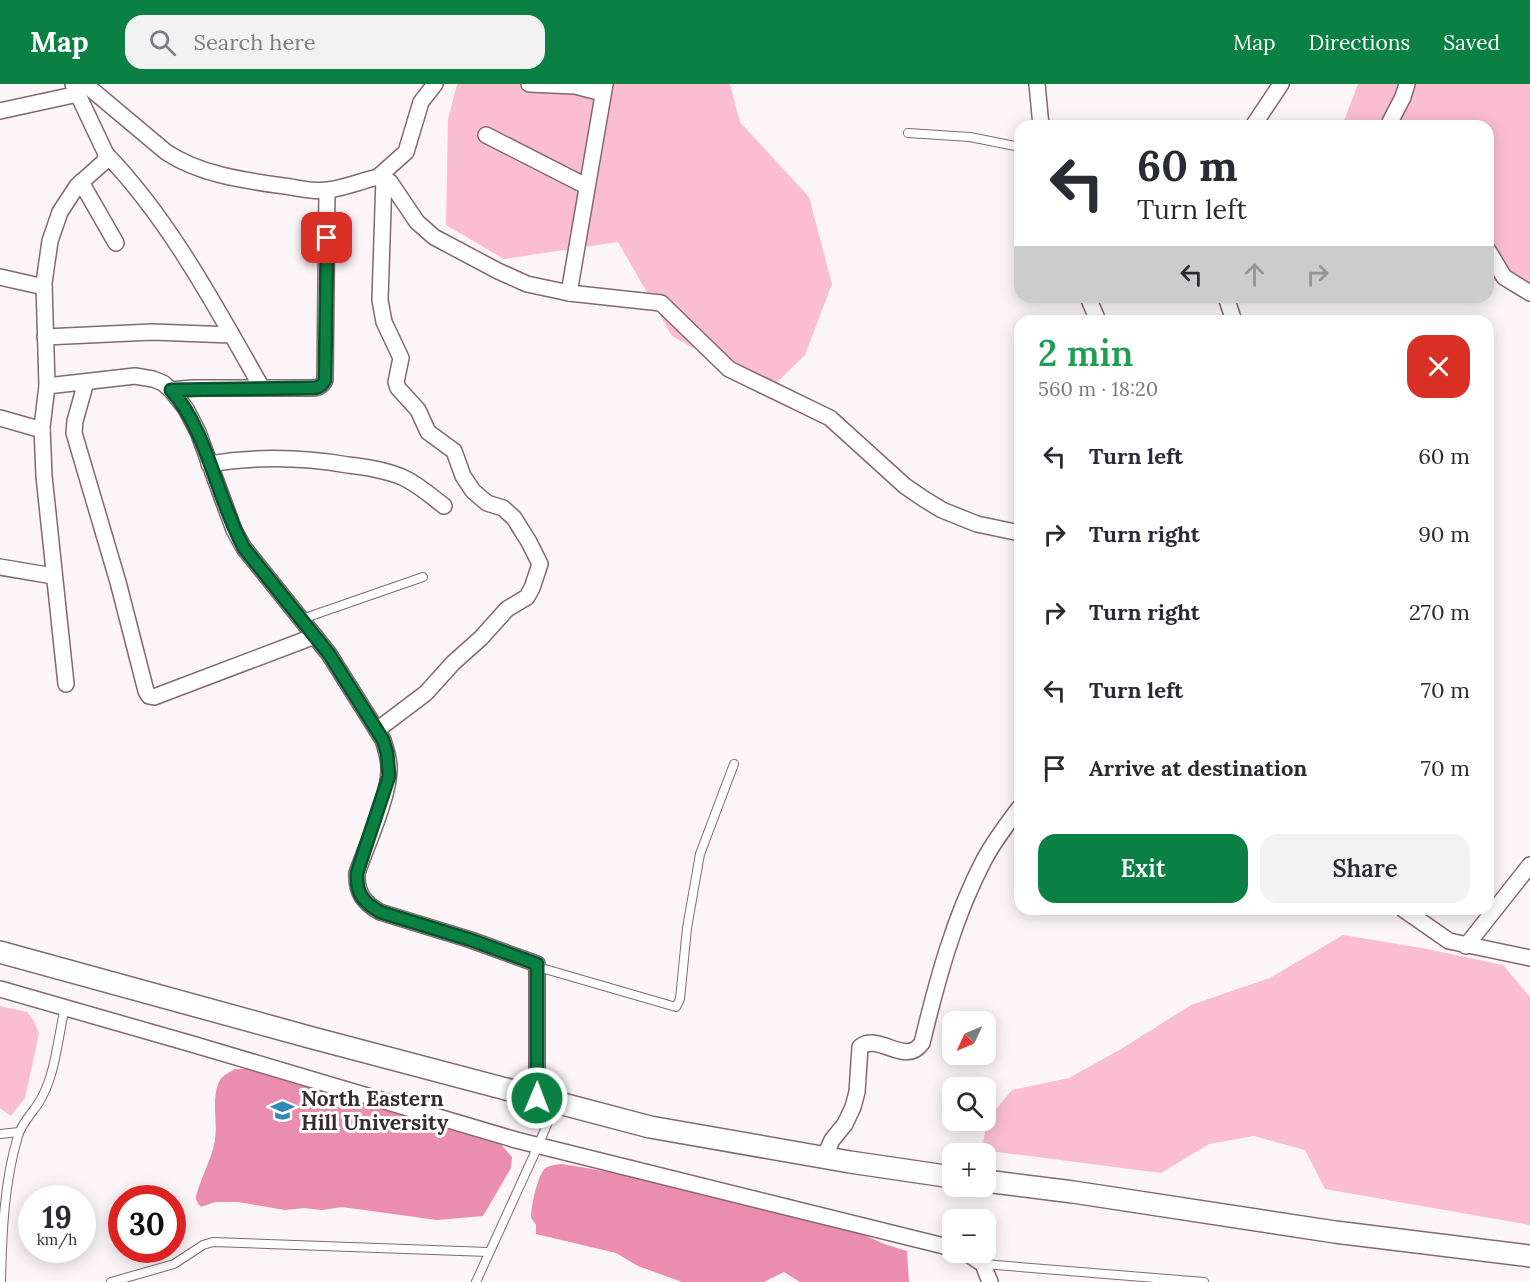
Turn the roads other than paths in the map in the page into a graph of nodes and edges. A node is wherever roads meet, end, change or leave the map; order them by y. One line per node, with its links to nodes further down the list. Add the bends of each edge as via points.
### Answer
1 (435, 84): 16 (street, via 421,102 406,152)
2 (529, 84): 7 (street)
3 (1036, 84): 9 (street)
4 (1281, 84): 10 (street)
5 (1407, 84): 11 (street)
6 (79, 87): 8 (street); 15 (street); 19 (street, via 180,161 253,181)
7 (602, 88): 18 (street)
8 (0, 111)
9 (1040, 120)
10 (1257, 120)
11 (1391, 120)
12 (908, 133): 14 (lane, via 970,137)
13 (486, 135): 18 (street)
14 (1014, 146)
15 (106, 154): 17 (street, via 105,161); 26 (street, via 125,173 173,240)
16 (381, 177): 19 (street); 24 (street, via 390,182 417,222 434,237 513,279); 43 (street, via 381,307 401,358 396,375 398,388 418,410 428,432 454,451 473,491 514,518 540,564 527,597 507,609 419,700)
17 (81, 182): 20 (street); 23 (street, via 67,199 54,226)
18 (586, 186): 24 (street)
19 (327, 191): 30 (street, via 325,380 318,388)
20 (116, 243)
21 (1494, 260): 25 (street, via 1504,277)
22 (0, 277): 23 (street)
23 (44, 287): 27 (street)
24 (569, 293): 36 (street, via 661,303 729,369 830,418 924,499 969,522)
25 (1530, 293)
26 (232, 336): 27 (street, via 152,332); 30 (street)
27 (45, 337): 29 (street)
28 (86, 382): 29 (street); 31 (street, via 135,376 163,383); 41 (street, via 74,433 149,696)
29 (47, 386): 33 (street)
30 (262, 388): 31 (street)
31 (171, 390): 34 (street, via 198,432)
32 (0, 418): 33 (street)
33 (42, 430): 38 (street)
34 (209, 464): 35 (street, via 278,458 362,467 402,477); 40 (street, via 244,548)
35 (444, 506)
36 (1014, 532)
37 (0, 567): 38 (street)
38 (53, 576): 42 (street)
39 (423, 577): 40 (lane)
40 (302, 619): 41 (street)
41 (315, 636): 43 (street)
42 (66, 684)
43 (377, 730): 53 (street, via 387,753 389,776 357,873 360,896 380,912 536,962)
44 (735, 764): 53 (lane, via 699,860 676,1007)
45 (1014, 815): 60 (street, via 973,883 936,983 922,1043 911,1052 870,1043 860,1047 853,1107)
46 (1530, 865): 47 (street)
47 (1494, 911)
48 (1411, 915): 50 (street, via 1449,942)
49 (1490, 915): 50 (street)
50 (1466, 946): 52 (street)
51 (0, 951): 56 (street)
52 (1530, 958)
53 (538, 967): 56 (street)
54 (0, 989): 55 (street)
55 (65, 1008): 57 (lane, via 42,1098); 59 (street)
56 (546, 1100): 59 (lane); 60 (street, via 650,1127)
57 (19, 1132): 58 (lane); 67 (lane, via 4,1218)
58 (0, 1134)
59 (538, 1146): 63 (street); 64 (lane)
60 (824, 1158): 61 (street)
61 (942, 1176)
62 (996, 1182): 65 (street)
63 (942, 1246)
64 (488, 1252): 68 (lane, via 213,1242 174,1264); 69 (lane)
65 (1530, 1256)
66 (983, 1264): 70 (street); 71 (lane)
67 (1, 1282)
68 (111, 1282)
69 (476, 1282)
70 (990, 1282)
71 (1204, 1282)

